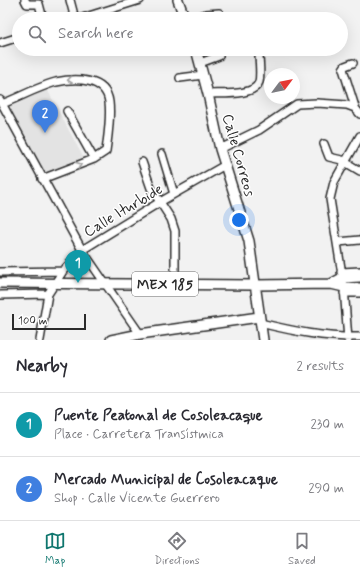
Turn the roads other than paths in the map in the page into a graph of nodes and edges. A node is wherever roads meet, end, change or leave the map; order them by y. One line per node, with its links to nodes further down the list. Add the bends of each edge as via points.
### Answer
1 (25, 0): 5 (street, via 27,4 39,4)
2 (70, 0): 6 (street)
3 (140, 0): 7 (street)
4 (178, 0): 8 (main road)
5 (41, 12)
6 (73, 12)
7 (101, 12)
8 (183, 12)
9 (12, 39): 10 (street)
10 (0, 43)
11 (198, 56): 14 (main road, Calle Correos)
12 (219, 56): 14 (street)
13 (259, 56): 18 (street, via 259,82 250,90 237,94)
14 (200, 63): 16 (main road, Calle Correos)
15 (353, 63): 21 (street, via 343,69)
16 (203, 75): 17 (street); 18 (main road, Calle Correos)
17 (180, 78)
18 (208, 94): 24 (main road, Calle Correos)
19 (1, 102): 26 (street, one-way to 19, via 106,151 109,101 103,89 93,82 55,82); 31 (street)
20 (67, 111): 26 (street)
21 (358, 112): 24 (street, via 347,105 297,104 259,130)
22 (360, 136): 28 (street)
23 (324, 144): 28 (street, via 329,157)
24 (220, 149): 29 (main road, Calle Correos)
25 (162, 154): 32 (street)
26 (94, 159): 31 (street, one-way to 26)
27 (142, 162): 33 (street, via 148,182)
28 (346, 162): 30 (street); 35 (street, via 334,182 330,199)
29 (225, 165): 32 (street, Calle Iturbide); 47 (main road, Calle Correos, via 250,241)
30 (360, 171)
31 (42, 179): 36 (street)
32 (174, 194): 33 (street, Calle Iturbide)
33 (160, 202): 36 (street, Calle Iturbide); 45 (street, via 175,231)
34 (360, 240): 35 (street)
35 (338, 242): 40 (street)
36 (82, 250): 37 (street, Calle Iturbide); 44 (street)
37 (63, 271): 39 (street); 43 (street, Calle Iturbide)
38 (360, 271): 40 (street)
39 (0, 272)
40 (342, 275): 41 (main road, MEX 185); 46 (main road, MEX 185); 49 (street)
41 (360, 277)
42 (0, 283): 43 (main road, MEX 185)
43 (54, 283): 44 (main road, MEX 185); 51 (street, Calle Iturbide)
44 (104, 283): 45 (main road, MEX 185); 54 (street)
45 (175, 284): 47 (main road, MEX 185)
46 (331, 284): 47 (main road, MEX 185); 49 (main road, MEX 185)
47 (255, 285): 53 (main road, Calle Correos)
48 (360, 288): 49 (main road, MEX 185)
49 (344, 290): 50 (street); 56 (street)
50 (360, 293)
51 (48, 294): 52 (street); 57 (street, Calle Iturbide)
52 (0, 295)
53 (260, 320): 54 (main road); 56 (street, via 309,333); 59 (main road, Calle Correos)
54 (140, 334): 58 (main road)
55 (360, 337): 56 (street)
56 (348, 339)
57 (40, 340)
58 (111, 340)
59 (263, 340)

